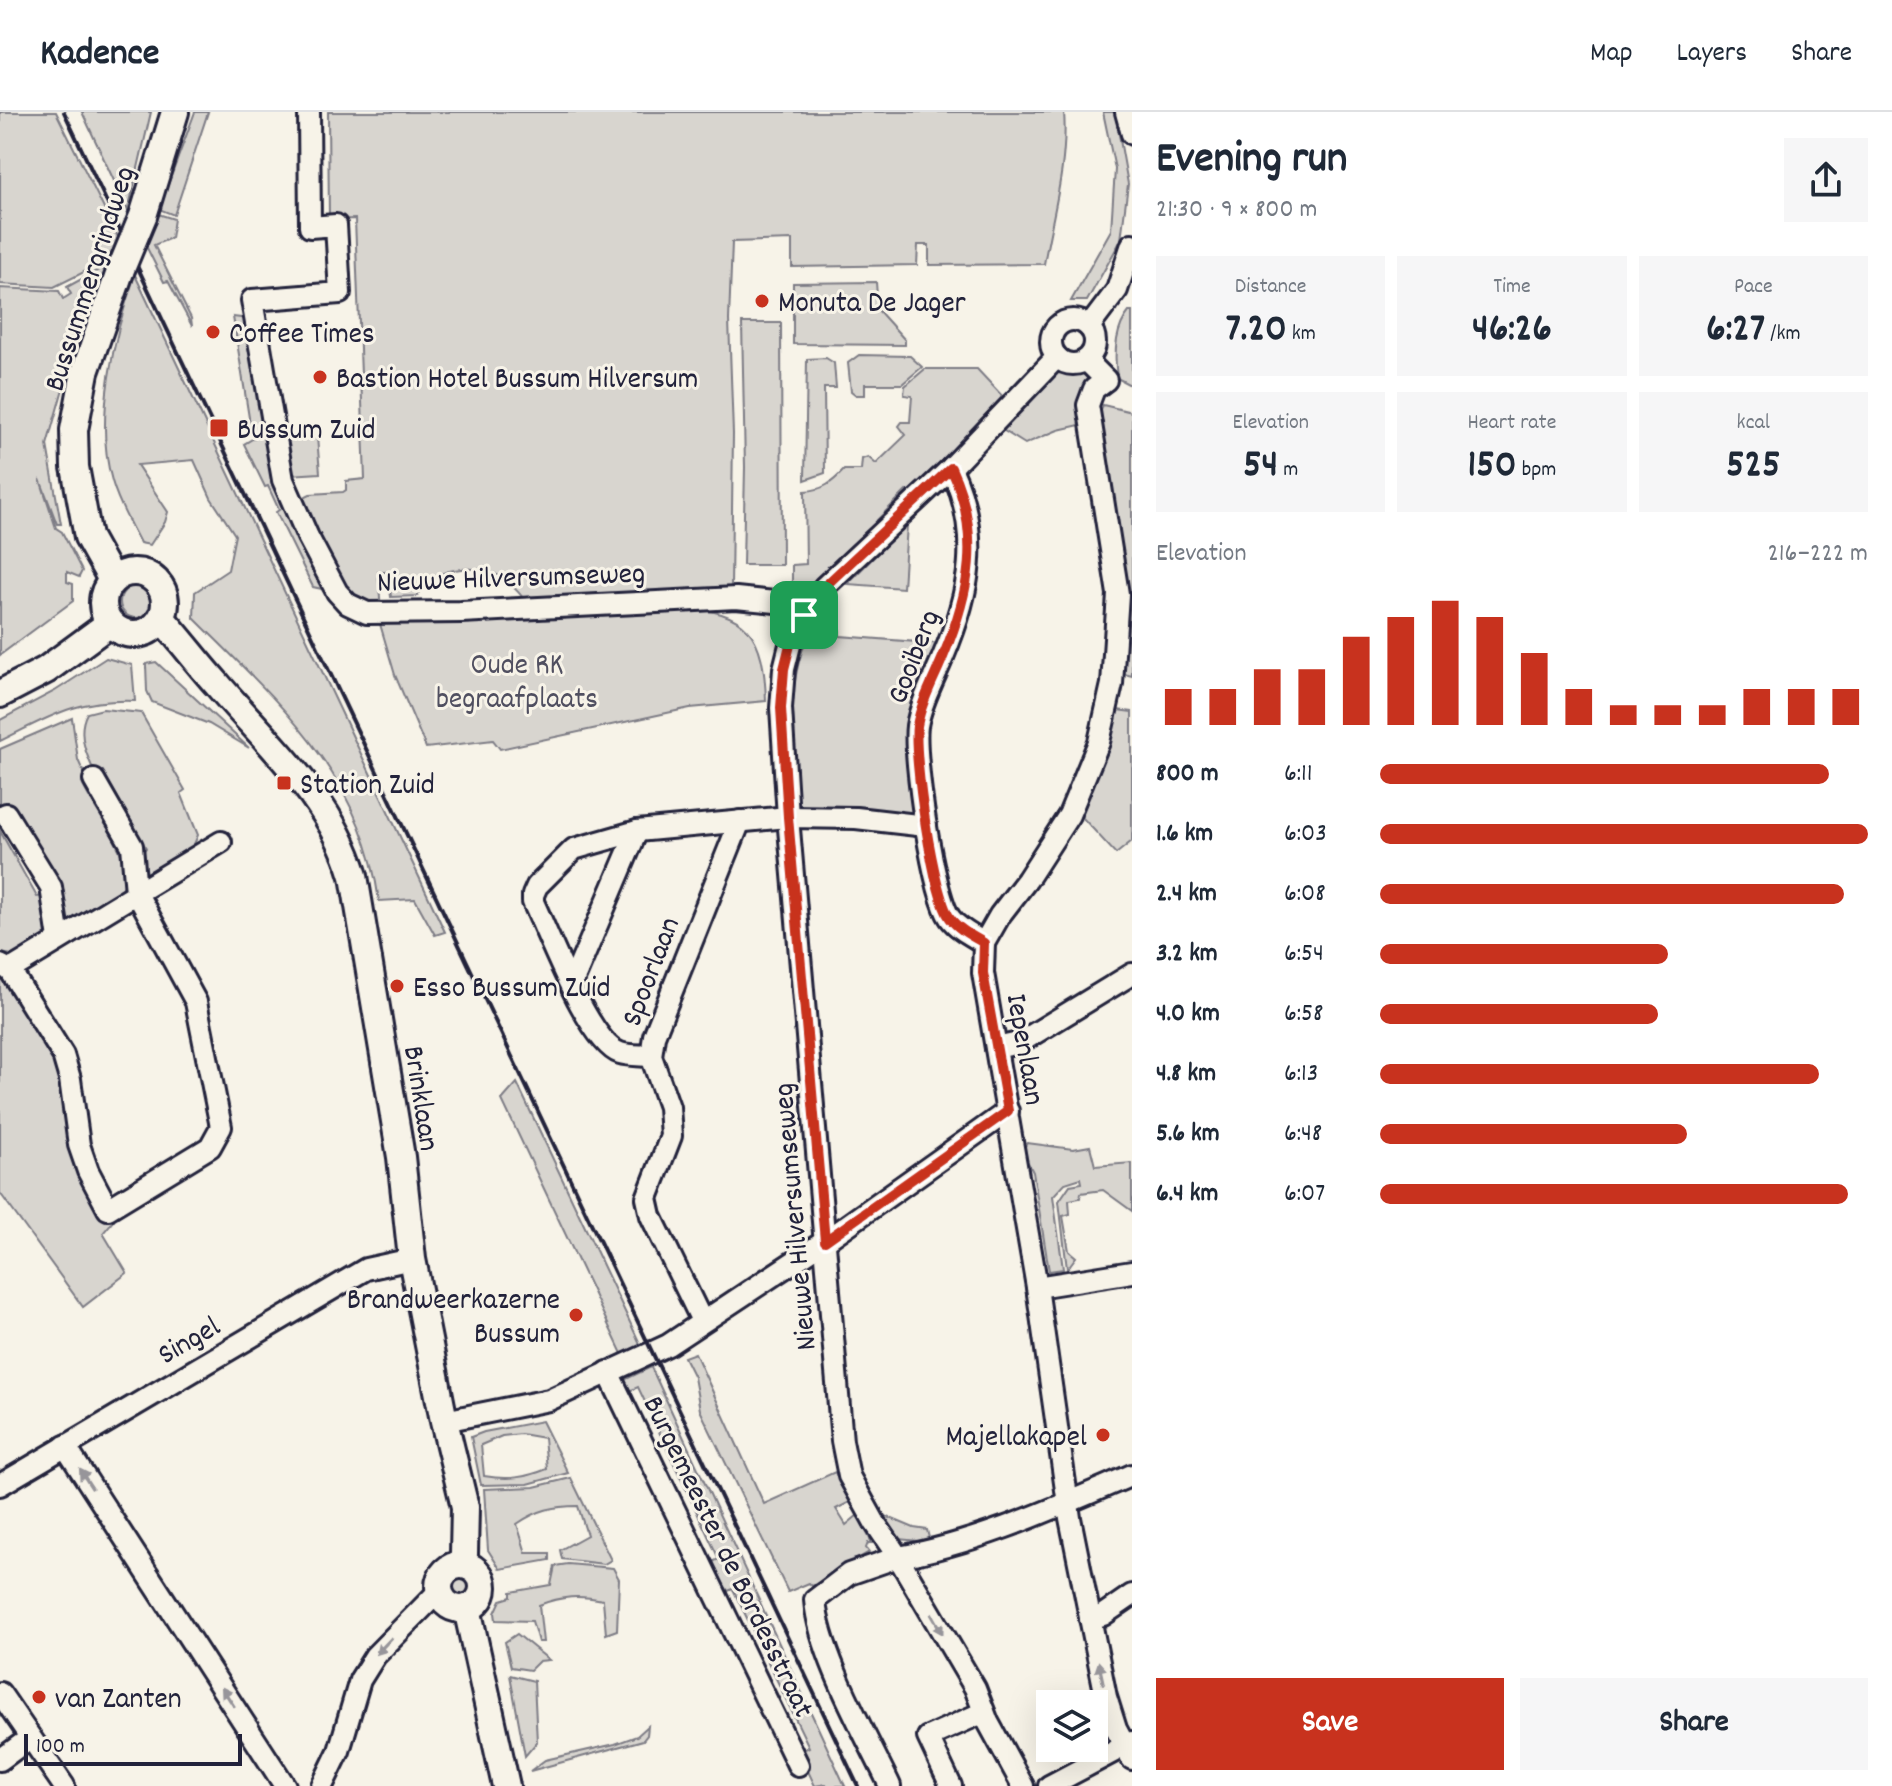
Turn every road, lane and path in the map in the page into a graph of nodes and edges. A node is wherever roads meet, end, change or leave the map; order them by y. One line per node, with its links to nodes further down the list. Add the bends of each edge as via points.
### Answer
1 (309, 112): 11 (street, Nieuwe Hilversumseweg, via 310,227 336,225 340,293 252,300 283,480 308,537 348,604 367,613 467,612 736,598 785,603)
2 (1126, 112): 4 (street)
3 (173, 115): 10 (main road, Bussummergrindweg, bridge, via 143,216 85,372 74,430 81,502)
4 (1132, 134)
5 (1132, 244): 6 (street, via 1117,290)
6 (1089, 327): 7 (street, via 1076,320 1057,328 1051,342); 8 (street, via 1095,349)
7 (1057, 357): 8 (street, via 1068,363); 9 (street, Nieuwe Hilversumseweg)
8 (1086, 360): 24 (street, via 1106,380 1094,389 1088,405 1118,594 1112,684 1099,742 1069,815)
9 (951, 468): 11 (street, Nieuwe Hilversumseweg, via 824,587); 19 (street, Gooiberg, via 970,537 968,576 961,615 917,727)
10 (120, 576): 12 (main road, via 103,601); 13 (main road, via 141,572 159,583 166,599)
11 (804, 615): 17 (street, Nieuwe Hilversumseweg, via 784,669 781,708)
12 (110, 623): 13 (main road, via 128,634); 14 (main road, via 46,670)
13 (155, 625): 32 (main road, Brinklaan, via 286,760 346,848 401,1157)
14 (0, 694)
15 (94, 780): 22 (street, via 132,846)
16 (6, 814): 23 (street, via 51,887)
17 (788, 817): 18 (street); 19 (street); 31 (street, Nieuwe Hilversumseweg)
18 (740, 821): 20 (street); 29 (street, Spoorlaan, via 654,1036)
19 (926, 826): 24 (street, Gooiberg, via 941,903 951,920)
20 (637, 831): 27 (street); 27 (street, via 574,849 533,895)
21 (221, 842): 22 (street)
22 (136, 892): 23 (street); 25 (street, via 196,1002 221,1127 210,1147 108,1209 79,1145 63,1055)
23 (59, 939): 25 (street)
24 (984, 943): 28 (street, Iepenlaan, via 983,973)
25 (5, 967)
26 (1132, 974): 28 (street, via 1019,1043)
27 (571, 986): 29 (street, via 609,1048)
28 (996, 1048): 30 (street, Iepenlaan)
29 (651, 1056): 35 (street, Spoorlaan, via 669,1107 671,1136 647,1198)
30 (1008, 1111): 31 (street); 34 (street, Iepenlaan)
31 (825, 1241): 35 (street); 42 (street, Nieuwe Hilversumseweg, via 849,1476)
32 (412, 1259): 37 (main road, Brinklaan); 38 (street, Singel, via 366,1269)
33 (1132, 1272): 34 (street)
34 (1037, 1287): 41 (street, Iepenlaan)
35 (702, 1321): 36 (street, via 668,1345)
36 (608, 1372): 37 (street, via 549,1400); 53 (street, Burgemeester de Bordesstraat)
37 (444, 1421): 43 (main road, Brinklaan, via 465,1507)
38 (65, 1446): 40 (street, Singel); 55 (street, one-way to 38)
39 (1132, 1475): 41 (street)
40 (0, 1485)
41 (1069, 1502): 42 (street, via 955,1544); 47 (street, Iepenlaan)
42 (898, 1557): 49 (street, Nieuwe Hilversumseweg, one-way to 49); 58 (street, via 849,1574 815,1600 816,1622)
43 (461, 1564): 44 (main road, via 444,1573); 46 (main road, via 480,1574 483,1585 482,1595)
44 (439, 1591): 46 (main road, via 449,1606); 56 (street, one-way to 56, via 375,1656 360,1680 339,1751)
45 (1132, 1595): 47 (street)
46 (467, 1608): 57 (main road)
47 (1090, 1619): 51 (street, Iepenlaan, one-way to 47, via 1106,1697)
48 (0, 1693): 50 (street)
49 (984, 1712): 59 (street, via 928,1737); 60 (street, Nieuwe Hilversumseweg)
50 (30, 1738): 52 (street); 54 (street)
51 (1130, 1749): 61 (street)
52 (0, 1760)
53 (798, 1765)
54 (64, 1786)
55 (285, 1786)
56 (322, 1786)
57 (506, 1786)
58 (890, 1786)
59 (951, 1786)
60 (1023, 1786)
61 (1049, 1786)

